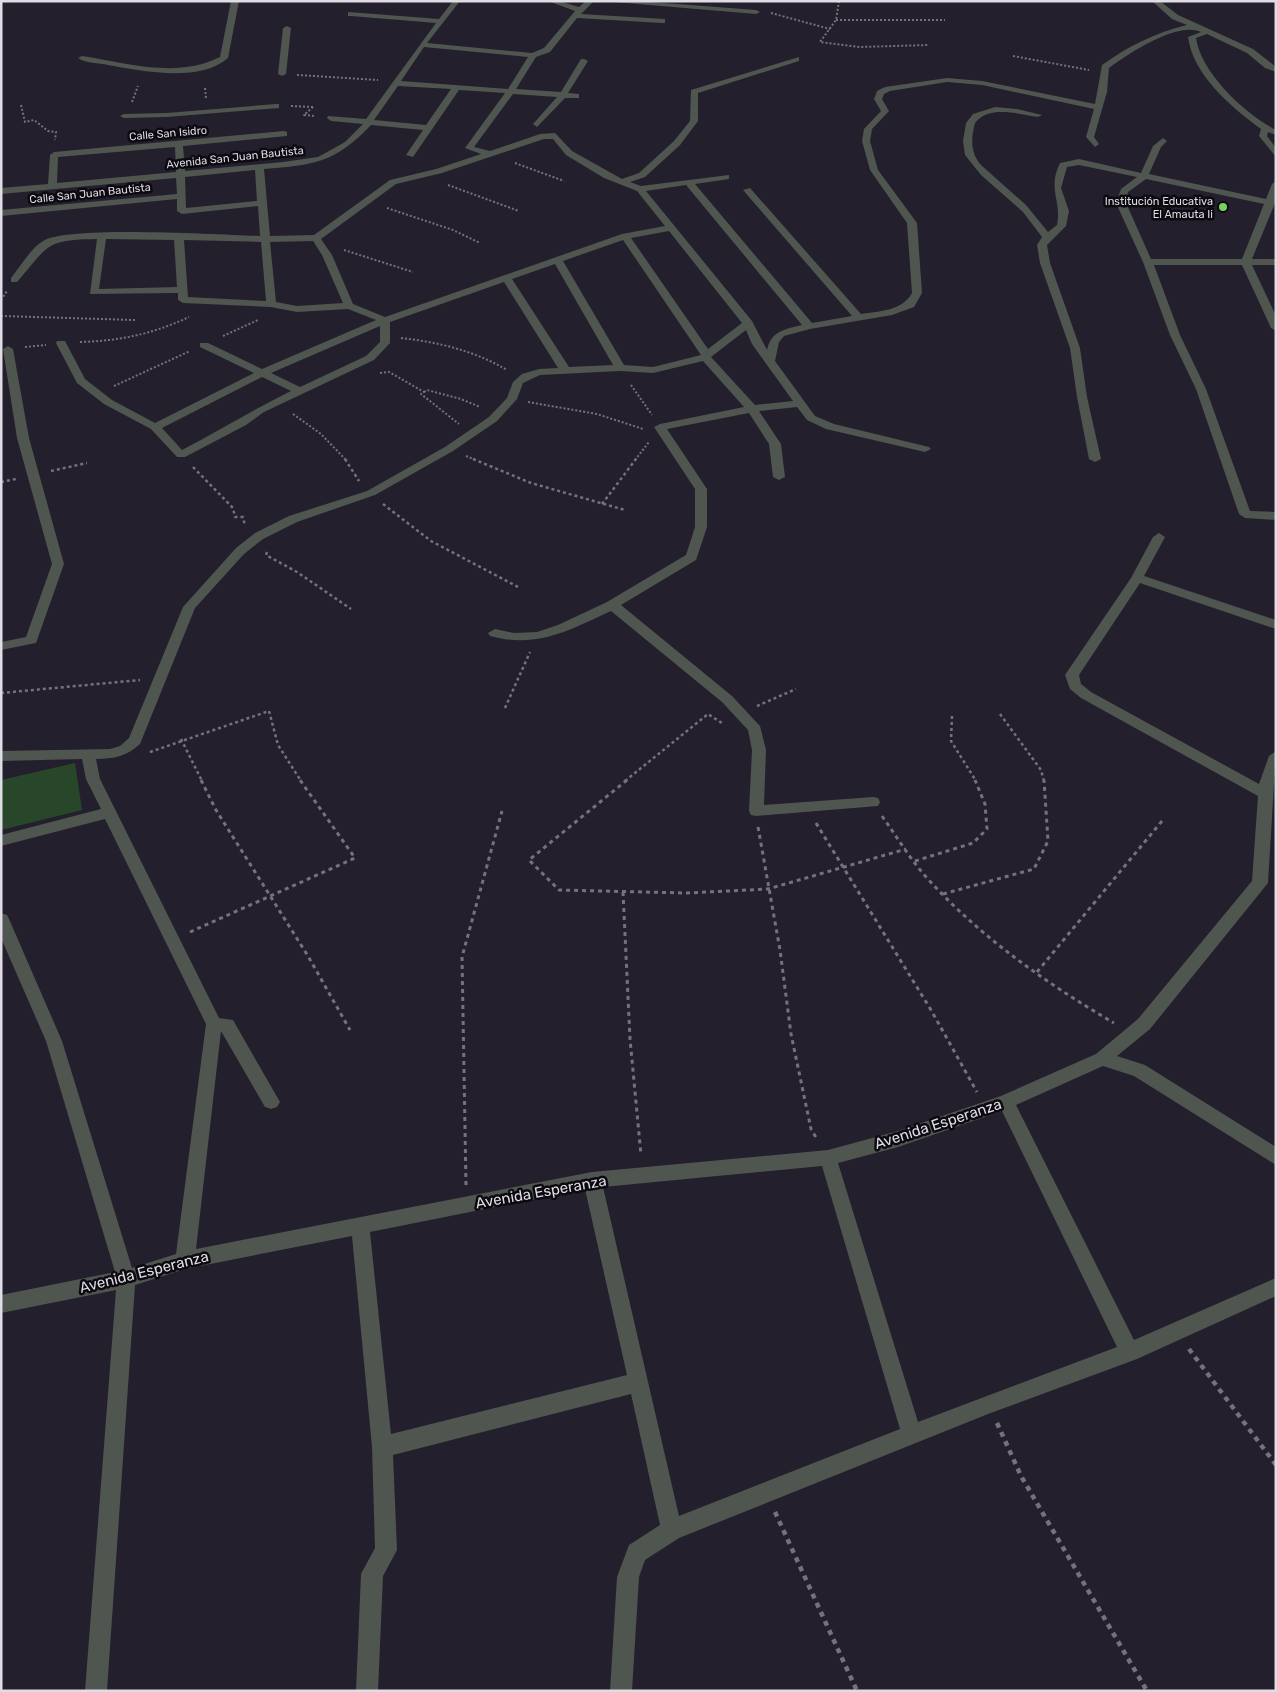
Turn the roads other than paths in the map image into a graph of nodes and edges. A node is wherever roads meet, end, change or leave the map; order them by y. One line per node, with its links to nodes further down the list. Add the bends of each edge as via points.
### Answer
1 (235, 1): 17 (street, via 224,58 214,65 174,72)
2 (457, 1): 10 (street, Avenida San Juan Bautista)
3 (551, 1): 8 (street)
4 (591, 1): 8 (street)
5 (604, 1): 7 (street)
6 (1155, 1): 12 (street, via 1175,17)
7 (756, 12)
8 (578, 13): 11 (street); 16 (street, via 548,50)
9 (351, 14): 10 (street)
10 (442, 21): 15 (street, Avenida San Juan Bautista)
11 (662, 21)
12 (1194, 26): 14 (street); 28 (street, via 1163,33 1105,67)
13 (287, 28): 21 (street)
14 (1207, 32): 20 (street, via 1250,50); 35 (street, via 1192,37 1204,68 1231,100)
15 (422, 45): 16 (street); 22 (street, Avenida San Juan Bautista)
16 (533, 55): 24 (street)
17 (82, 58)
18 (796, 60): 48 (street, via 694,92 694,121 677,143 642,175)
19 (584, 61): 25 (street)
20 (1276, 70)
21 (282, 74)
22 (395, 82): 23 (street); 32 (street, Avenida San Juan Bautista)
23 (458, 87): 24 (street); 34 (street)
24 (511, 91): 25 (street); 41 (street, via 469,148)
25 (563, 95): 26 (street); 33 (street)
26 (576, 96)
27 (276, 106): 30 (street)
28 (1098, 107): 40 (street, via 1090,137); 76 (street, via 982,82 947,80 880,93 878,99 885,111 872,122 866,141 874,170 912,223 917,293 910,305 888,313)
29 (1038, 115): 65 (street, via 996,110 980,112 968,126 967,143 971,159 1024,208)
30 (124, 116)
31 (331, 118): 32 (street)
32 (368, 123): 34 (street); 44 (street, Avenida San Juan Bautista, via 348,144 320,159)
33 (537, 124)
34 (428, 128): 43 (street)
35 (1265, 129): 36 (street); 42 (street, via 1263,136)
36 (1276, 133)
37 (284, 134): 39 (street, Calle San Isidro)
38 (1163, 141): 47 (street, via 1157,146)
39 (179, 144): 45 (street); 51 (street, Calle San Isidro, via 54,155)
40 (1095, 144)
41 (488, 153): 48 (street, via 543,136 555,136 569,153 607,176); 64 (street, via 393,182)
42 (1276, 154)
43 (410, 155)
44 (259, 167): 45 (street, Avenida San Juan Bautista); 57 (street)
45 (180, 174): 55 (street, Avenida San Juan Bautista); 56 (street)
46 (726, 177): 49 (street)
47 (1143, 177): 58 (street); 65 (street, via 1080,162 1063,166 1056,188 1064,211 1060,226); 68 (street, via 1124,191 1121,203)
48 (623, 181): 52 (street)
49 (689, 183): 52 (street); 79 (street)
50 (1276, 184): 58 (street)
51 (52, 186): 54 (street, Avenida San Juan Bautista); 55 (street, Avenida San Juan Bautista)
52 (640, 189): 60 (street)
53 (746, 190): 76 (street)
54 (1, 191)
55 (65, 196): 56 (street, Calle San Juan Bautista); 59 (street, Calle San Juan Bautista)
56 (181, 196): 57 (street, via 182,211)
57 (263, 203): 66 (street)
58 (1270, 203): 69 (street)
59 (3, 215)
60 (671, 228): 62 (street); 78 (street)
61 (102, 236): 63 (street); 72 (street, via 53,238); 73 (street, via 94,292)
62 (625, 236): 67 (street); 84 (street)
63 (179, 237): 66 (street); 73 (street)
64 (316, 238): 66 (street); 75 (street)
65 (1047, 238): 94 (street, via 1042,245 1045,263 1074,348)
66 (266, 239): 74 (street)
67 (557, 259): 71 (street); 86 (street)
68 (1148, 262): 69 (street); 96 (street, via 1175,335 1201,389 1245,514)
69 (1246, 262): 70 (street); 80 (street)
70 (1276, 262)
71 (506, 278): 77 (street); 87 (street)
72 (14, 280)
73 (182, 290): 74 (street, via 183,300)
74 (271, 304): 75 (street, via 297,309)
75 (349, 306): 77 (street)
76 (857, 316): 79 (street)
77 (385, 320): 88 (street); 89 (street, via 385,343 370,358)
78 (748, 323): 84 (street); 85 (street, via 757,344)
79 (809, 326): 85 (street, via 780,334 774,342)
80 (1276, 328)
81 (61, 344): 92 (street, via 81,381 108,402)
82 (204, 345): 88 (street)
83 (8, 348): 102 (street, via 24,438 58,564 31,640)
84 (706, 356): 86 (street, via 653,370); 91 (street)
85 (770, 361): 90 (street)
86 (620, 368): 87 (street)
87 (565, 370): 103 (street, via 526,376 518,382 512,399 497,414 449,449 371,493 292,519 240,551 189,607 135,741 124,750 110,754)
88 (262, 373): 89 (street); 92 (street)
89 (300, 391): 92 (street, via 181,455)
90 (799, 403): 91 (street); 93 (street, via 811,418 830,427)
91 (752, 409): 95 (street, via 775,444); 99 (street, via 658,430 701,490 701,527 692,557)
92 (155, 427)
93 (925, 449)
94 (1096, 459)
95 (779, 477)
96 (1276, 516)
97 (1159, 537): 98 (street)
98 (1137, 578): 100 (street); 106 (street, via 1072,674 1075,686)
99 (612, 605): 101 (street, via 538,636 514,638); 107 (street, via 727,698 755,729 759,750 756,811)
100 (1276, 625)
101 (494, 633)
102 (1, 646)
103 (88, 754): 104 (street); 108 (street, via 93,779)
104 (1, 756)
105 (1276, 756): 106 (street, Avenida Esperanza)
106 (1265, 794): 109 (street, Avenida Esperanza)
107 (873, 802)
108 (110, 812): 110 (street); 112 (street)
109 (1269, 835): 113 (street, Avenida Esperanza, via 1260,883 1144,1024)
110 (1, 840)
111 (1, 919): 121 (street, via 54,1041)
112 (214, 1024): 114 (street, via 227,1025); 120 (street)
113 (1102, 1059): 115 (street, Avenida Esperanza); 116 (street, via 1139,1070)
114 (271, 1102)
115 (1006, 1102): 117 (street, Avenida Esperanza, via 898,1139); 124 (street)
116 (1276, 1156)
117 (828, 1158): 118 (street, Avenida Esperanza); 126 (street)
118 (592, 1180): 119 (street, Avenida Esperanza); 125 (street)
119 (360, 1224): 120 (street, Avenida Esperanza); 127 (street)
120 (185, 1260): 121 (street, Avenida Esperanza)
121 (126, 1279): 123 (street, Avenida Esperanza); 129 (street)
122 (1276, 1287): 124 (street)
123 (1, 1304)
124 (1130, 1352): 126 (street)
125 (638, 1382): 127 (street); 128 (street)
126 (912, 1434): 128 (street)
127 (382, 1447): 130 (street, via 386,1550 372,1574)
128 (672, 1530): 131 (street, via 637,1553 628,1577)
129 (96, 1691)
130 (367, 1691)
131 (621, 1691)

